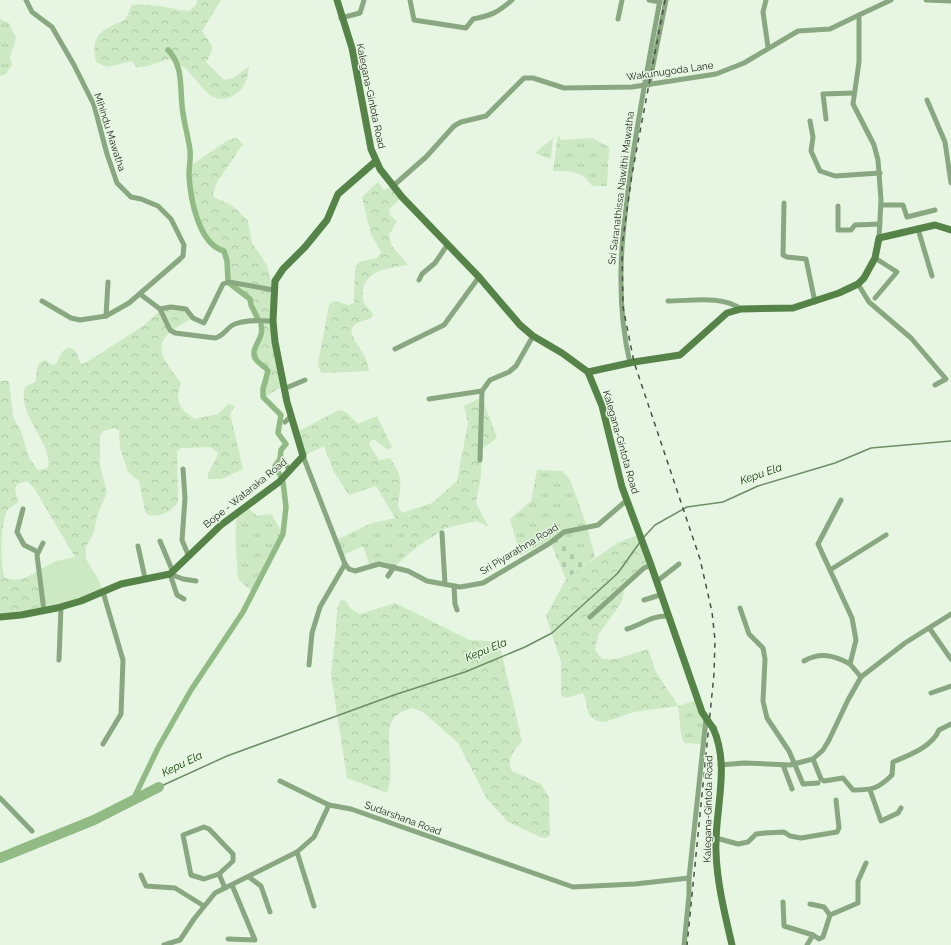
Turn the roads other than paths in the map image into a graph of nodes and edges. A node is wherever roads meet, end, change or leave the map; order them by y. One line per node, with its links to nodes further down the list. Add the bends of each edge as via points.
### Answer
1 (26, 0): 44 (street, Mihindu Mawatha, via 32,12 52,27 94,105 117,183 130,197 158,206 171,219 184,245 183,256)
2 (336, 0): 15 (street, Kalegana-Gintota Road)
3 (364, 0): 15 (street, via 360,13)
4 (410, 0): 5 (street, via 414,20 466,28 473,19 491,16)
5 (512, 0)
6 (622, 0): 16 (street)
7 (649, 0): 12 (street)
8 (666, 0): 18 (street)
9 (766, 0): 17 (street, via 763,12)
10 (891, 0): 14 (street, Wakunugoda Lane)
11 (926, 0): 13 (street)
12 (660, 1): 19 (street, Sri Saranathissa Nawithi Mawatha)
13 (951, 1)
14 (859, 15): 17 (street, Wakunugoda Lane, via 830,28 798,31); 20 (street, via 859,62)
15 (341, 18): 24 (street, Kalegana-Gintota Road, via 352,48 371,149)
16 (618, 19)
17 (768, 48): 18 (street, Wakunugoda Lane, via 744,63 716,74)
18 (649, 85): 19 (street, Wakunugoda Lane)
19 (644, 86): 27 (street, Wakunugoda Lane, via 564,88 533,78 524,78 486,116 454,126 426,157); 55 (street, Sri Saranathissa Nawithi Mawatha, via 620,260 619,288 624,338)
20 (853, 92): 22 (street, via 823,94); 25 (street, via 853,104 874,145)
21 (928, 100): 26 (street, via 945,142)
22 (826, 119)
23 (810, 121): 25 (street, via 813,137 811,151 820,171 835,176)
24 (376, 161): 27 (street, Kalegana-Gintota Road); 43 (street, via 338,194 327,220 283,269 275,282)
25 (880, 173): 29 (street)
26 (951, 183)
27 (394, 186): 36 (street, Kalegana-Gintota Road)
28 (784, 203): 48 (street, via 783,255 806,259)
29 (881, 205): 31 (street, via 903,205 907,216); 32 (street)
30 (838, 206): 32 (street, via 838,230 851,230 855,225)
31 (935, 210)
32 (880, 224): 35 (street)
33 (918, 229): 34 (street, via 935,225); 35 (street); 38 (street)
34 (951, 230)
35 (879, 238): 37 (street)
36 (448, 244): 39 (street, Kalegana-Gintota Road); 40 (street)
37 (875, 258): 42 (street); 45 (street, via 896,272)
38 (932, 276)
39 (479, 277): 53 (street, Kalegana-Gintota Road, via 520,325); 54 (street, via 444,325)
40 (419, 280)
41 (108, 282): 51 (street)
42 (858, 284): 48 (street); 58 (street, via 869,302 911,338 946,379)
43 (274, 290): 49 (street, via 229,282 223,284 204,323 193,318 186,309); 52 (street)
44 (140, 294): 49 (street); 51 (street, Mihindu Mawatha, via 130,303)
45 (875, 298)
46 (42, 301): 51 (street, Mihindu Mawatha, via 71,318 80,320)
47 (668, 301): 50 (street, via 715,300 732,302)
48 (814, 302): 50 (street, via 793,308)
49 (160, 309): 52 (street, via 170,330 175,333 215,338 220,337 235,324)
50 (741, 309): 55 (street, via 727,313 680,356)
51 (106, 316)
52 (274, 321): 59 (street, via 275,342)
53 (533, 336): 56 (street, Kalegana-Gintota Road); 60 (street, via 516,366 490,380)
54 (394, 349)
55 (630, 363): 56 (street)
56 (588, 372): 69 (street, Kalegana-Gintota Road, via 602,406)
57 (305, 380): 59 (street)
58 (935, 385)
59 (286, 388): 62 (street)
60 (482, 391): 61 (street); 66 (street)
61 (429, 399)
62 (291, 416): 63 (street); 64 (street)
63 (285, 422)
64 (303, 456): 68 (street, Bope - Wataraka Road); 79 (street)
65 (283, 460): 68 (street)
66 (480, 460)
67 (183, 469): 78 (street, via 185,498 182,540)
68 (290, 471): 78 (street, Bope - Wataraka Road, via 221,525)
69 (627, 500): 81 (street, Kalegana-Gintota Road); 90 (street, Sri Piyarathna Road, via 598,525 564,532 550,543 483,582)
70 (841, 500): 83 (street, via 818,544)
71 (23, 509): 77 (street, via 17,532 24,545)
72 (442, 532): 89 (street)
73 (886, 535): 83 (street)
74 (160, 541): 84 (street)
75 (43, 543): 77 (street)
76 (138, 546): 86 (street)
77 (38, 552): 98 (street)
78 (189, 557): 84 (street, Bope - Wataraka Road)
79 (346, 564): 82 (street, Sri Piyarathna Road, via 349,569 355,571 379,564); 109 (street, via 320,607 312,633)
80 (679, 564): 88 (street)
81 (651, 565): 88 (street, Kalegana-Gintota Road); 102 (street, via 644,568)
82 (394, 567): 85 (street); 89 (street, Sri Piyarathna Road, via 427,581)
83 (830, 570): 108 (street, via 852,618 856,640)
84 (172, 573): 86 (street); 87 (street, via 183,579); 93 (street, via 177,595)
85 (388, 576)
86 (145, 578): 91 (street)
87 (196, 581)
88 (656, 582): 92 (street, Kalegana-Gintota Road)
89 (444, 584): 90 (street, Sri Piyarathna Road)
90 (454, 586): 97 (street)
91 (102, 592): 95 (street, via 81,602); 115 (street, via 123,660 121,714)
92 (660, 595): 94 (street); 100 (street, Kalegana-Gintota Road)
93 (184, 599)
94 (644, 600)
95 (61, 607): 98 (street); 106 (street)
96 (740, 608): 117 (street, via 750,634 763,648 763,701 767,718)
97 (457, 610)
98 (44, 611): 101 (street)
99 (951, 614): 104 (street)
100 (667, 616): 103 (street, via 650,618 638,626); 113 (street, Kalegana-Gintota Road)
101 (0, 617)
102 (590, 617)
103 (627, 629)
104 (930, 629): 105 (street); 110 (street, via 905,643)
105 (951, 659)
106 (58, 660)
107 (804, 661): 108 (street, via 811,657 827,655)
108 (850, 664): 110 (street)
109 (309, 665)
110 (861, 677): 116 (street, via 829,740)
111 (951, 686): 112 (street)
112 (931, 693)
113 (707, 720): 118 (street, Kalegana-Gintota Road, bridge, via 718,743); 135 (street)
114 (951, 724): 123 (street, via 939,730 936,737 920,750 893,762 892,775)
115 (103, 744)
116 (813, 759): 117 (street); 123 (street, via 824,781 843,778 853,790)
117 (796, 764): 119 (street); 121 (street, via 804,784)
118 (720, 765): 119 (street); 129 (street, Kalegana-Gintota Road)
119 (783, 765): 122 (street)
120 (280, 781): 126 (street, Sudarshana Road)
121 (818, 783)
122 (792, 789)
123 (870, 790): 127 (street, via 881,821 898,813)
124 (0, 798): 128 (street)
125 (836, 800): 129 (street, via 837,832 801,838 784,832 756,834 748,842 738,844)
126 (328, 804): 130 (street, via 314,837); 135 (street, Sudarshana Road, via 351,809 573,887)
127 (901, 808)
128 (32, 831)
129 (716, 838): 148 (street, Kalegana-Gintota Road, via 718,873)
130 (297, 852): 134 (street); 141 (street)
131 (866, 863): 143 (street, via 858,881 858,903)
132 (219, 874): 132 (street, via 204,879 191,875 183,835 204,827 233,854 233,861); 137 (street)
133 (141, 875): 140 (street, via 146,886 175,888)
134 (249, 877): 136 (street); 142 (street, via 261,886)
135 (689, 878): 147 (street)
136 (232, 885): 137 (street); 145 (street, via 255,940)
137 (225, 888): 140 (street, via 215,893)
138 (783, 902): 144 (street, via 784,926)
139 (810, 904): 143 (street, via 824,907)
140 (204, 906): 146 (street, via 180,940)
141 (314, 906)
142 (270, 912)
143 (830, 915): 144 (street, via 823,937 819,939)
144 (813, 935): 149 (street)
145 (228, 939)
146 (164, 945)
147 (684, 945)
148 (732, 945)
149 (807, 945)

